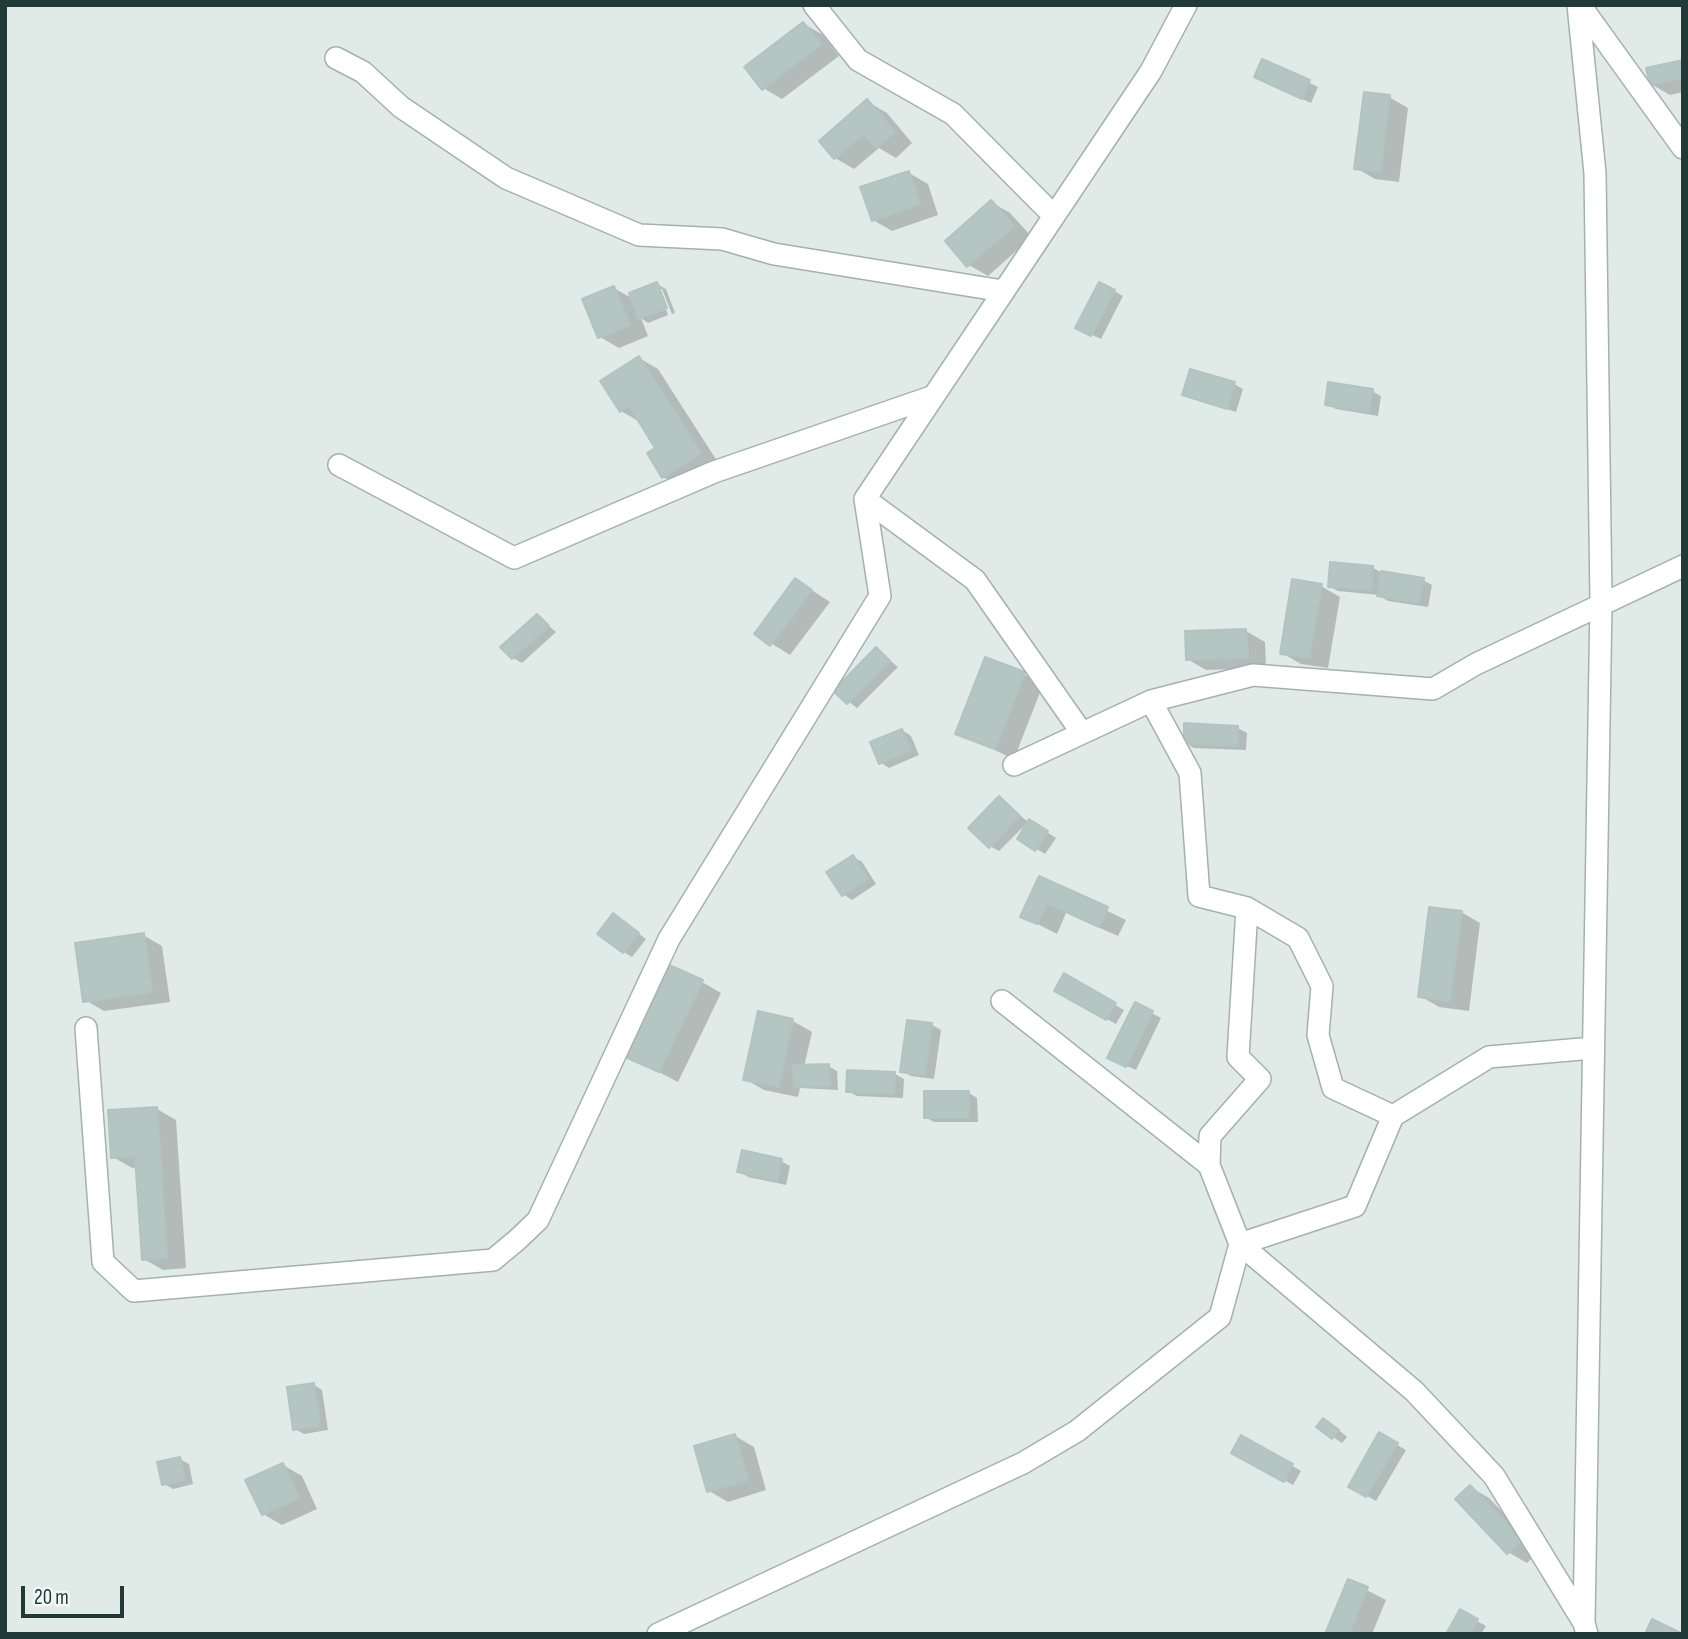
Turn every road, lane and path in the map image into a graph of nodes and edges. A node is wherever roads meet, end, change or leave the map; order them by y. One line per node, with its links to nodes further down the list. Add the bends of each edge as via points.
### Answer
1 (814, 5): 6 (street, via 858,60 953,114)
2 (1186, 5): 6 (street, via 1151,71)
3 (1579, 5): 5 (street); 12 (street, via 1595,173)
4 (336, 58): 7 (street, via 363,72 401,107 506,178 639,234 722,239 774,254)
5 (1683, 148)
6 (1054, 216): 7 (street)
7 (1003, 291): 8 (street)
8 (934, 396): 9 (street, via 714,472 514,558); 10 (street)
9 (339, 465)
10 (865, 499): 14 (street, via 975,580); 18 (street, via 880,596 669,939 538,1220 493,1260 134,1291 103,1262)
11 (1683, 566): 12 (street)
12 (1601, 602): 13 (street, via 1433,689 1253,675); 19 (street)
13 (1151, 701): 14 (street); 16 (street, via 1190,773 1199,896)
14 (1082, 733): 15 (street)
15 (1014, 765)
16 (1247, 908): 20 (street, via 1298,938 1322,986 1318,1035 1333,1088); 21 (street, via 1238,1057 1260,1079 1210,1136)
17 (1002, 1001): 21 (street)
18 (86, 1028)
19 (1593, 1048): 20 (street, via 1489,1057); 23 (street)
20 (1393, 1116): 22 (street, via 1355,1206)
21 (1209, 1165): 22 (street)
22 (1240, 1244): 23 (street, via 1414,1391 1494,1476); 24 (street, via 1220,1317 1077,1431 1023,1464)
23 (1585, 1628)
24 (658, 1634)

